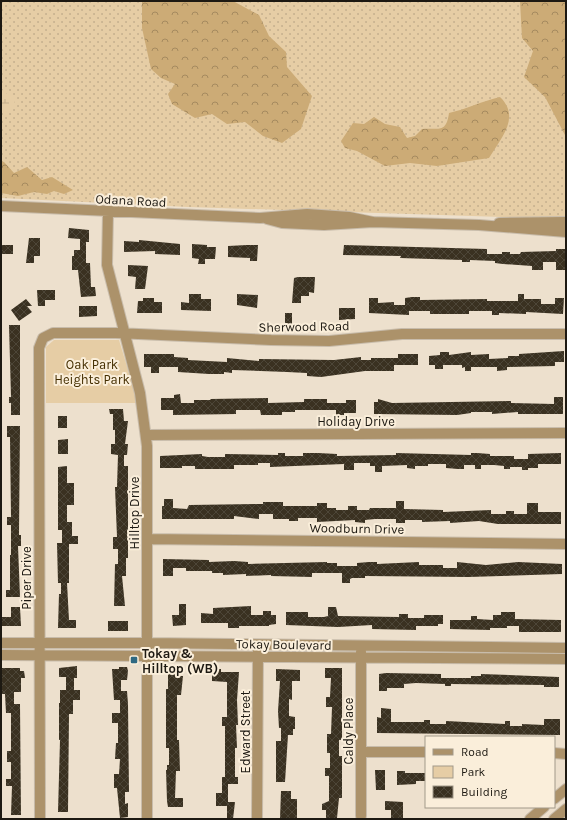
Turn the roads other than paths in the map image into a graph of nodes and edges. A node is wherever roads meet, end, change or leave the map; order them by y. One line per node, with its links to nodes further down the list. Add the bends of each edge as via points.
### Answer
1 (1, 206): 2 (street, Odana Road)
2 (108, 212): 4 (street, Odana Road, via 260,218 304,224 373,222); 6 (street, Hilltop Drive, via 107,265)
3 (566, 222): 4 (street, Odana Road)
4 (479, 225): 5 (street, Odana Road)
5 (566, 232)
6 (124, 333): 7 (street, Sherwood Road, via 322,341 402,334); 8 (street, Sherwood Road, via 53,333); 10 (street, Hilltop Drive, via 140,393)
7 (566, 334)
8 (43, 338): 13 (street, Piper Drive, via 39,348)
9 (566, 433): 10 (street, Holiday Drive)
10 (146, 435): 11 (street, Hilltop Drive)
11 (147, 539): 12 (street, Woodburn Drive); 15 (street, Hilltop Drive)
12 (566, 544)
13 (39, 642): 14 (street, Tokay Boulevard); 15 (street, Tokay Boulevard); 20 (street, Piper Drive)
14 (1, 643)
15 (147, 643): 16 (street, Tokay Boulevard); 21 (street, Hilltop Drive)
16 (258, 644): 17 (street, Tokay Boulevard); 22 (street, Edward Street)
17 (360, 646): 18 (street, Tokay Boulevard); 23 (street, Caldy Place)
18 (566, 648)
19 (1, 654): 20 (street, Tokay Boulevard)
20 (39, 654): 21 (street, Tokay Boulevard); 34 (street, Piper Drive)
21 (147, 655): 22 (street, Tokay Boulevard); 35 (street, Hilltop Drive)
22 (258, 656): 23 (street, Tokay Boulevard); 36 (street, Edward Street)
23 (360, 658): 24 (street, Tokay Boulevard); 25 (street, Caldy Place)
24 (566, 659)
25 (361, 752): 26 (street); 33 (street, Caldy Place)
26 (425, 752)
27 (555, 753): 28 (street)
28 (566, 754)
29 (566, 789): 30 (street)
30 (555, 798)
31 (543, 808): 37 (street)
32 (566, 810): 38 (street)
33 (361, 816)
34 (40, 819)
35 (147, 819)
36 (258, 819)
37 (530, 819)
38 (554, 819)

